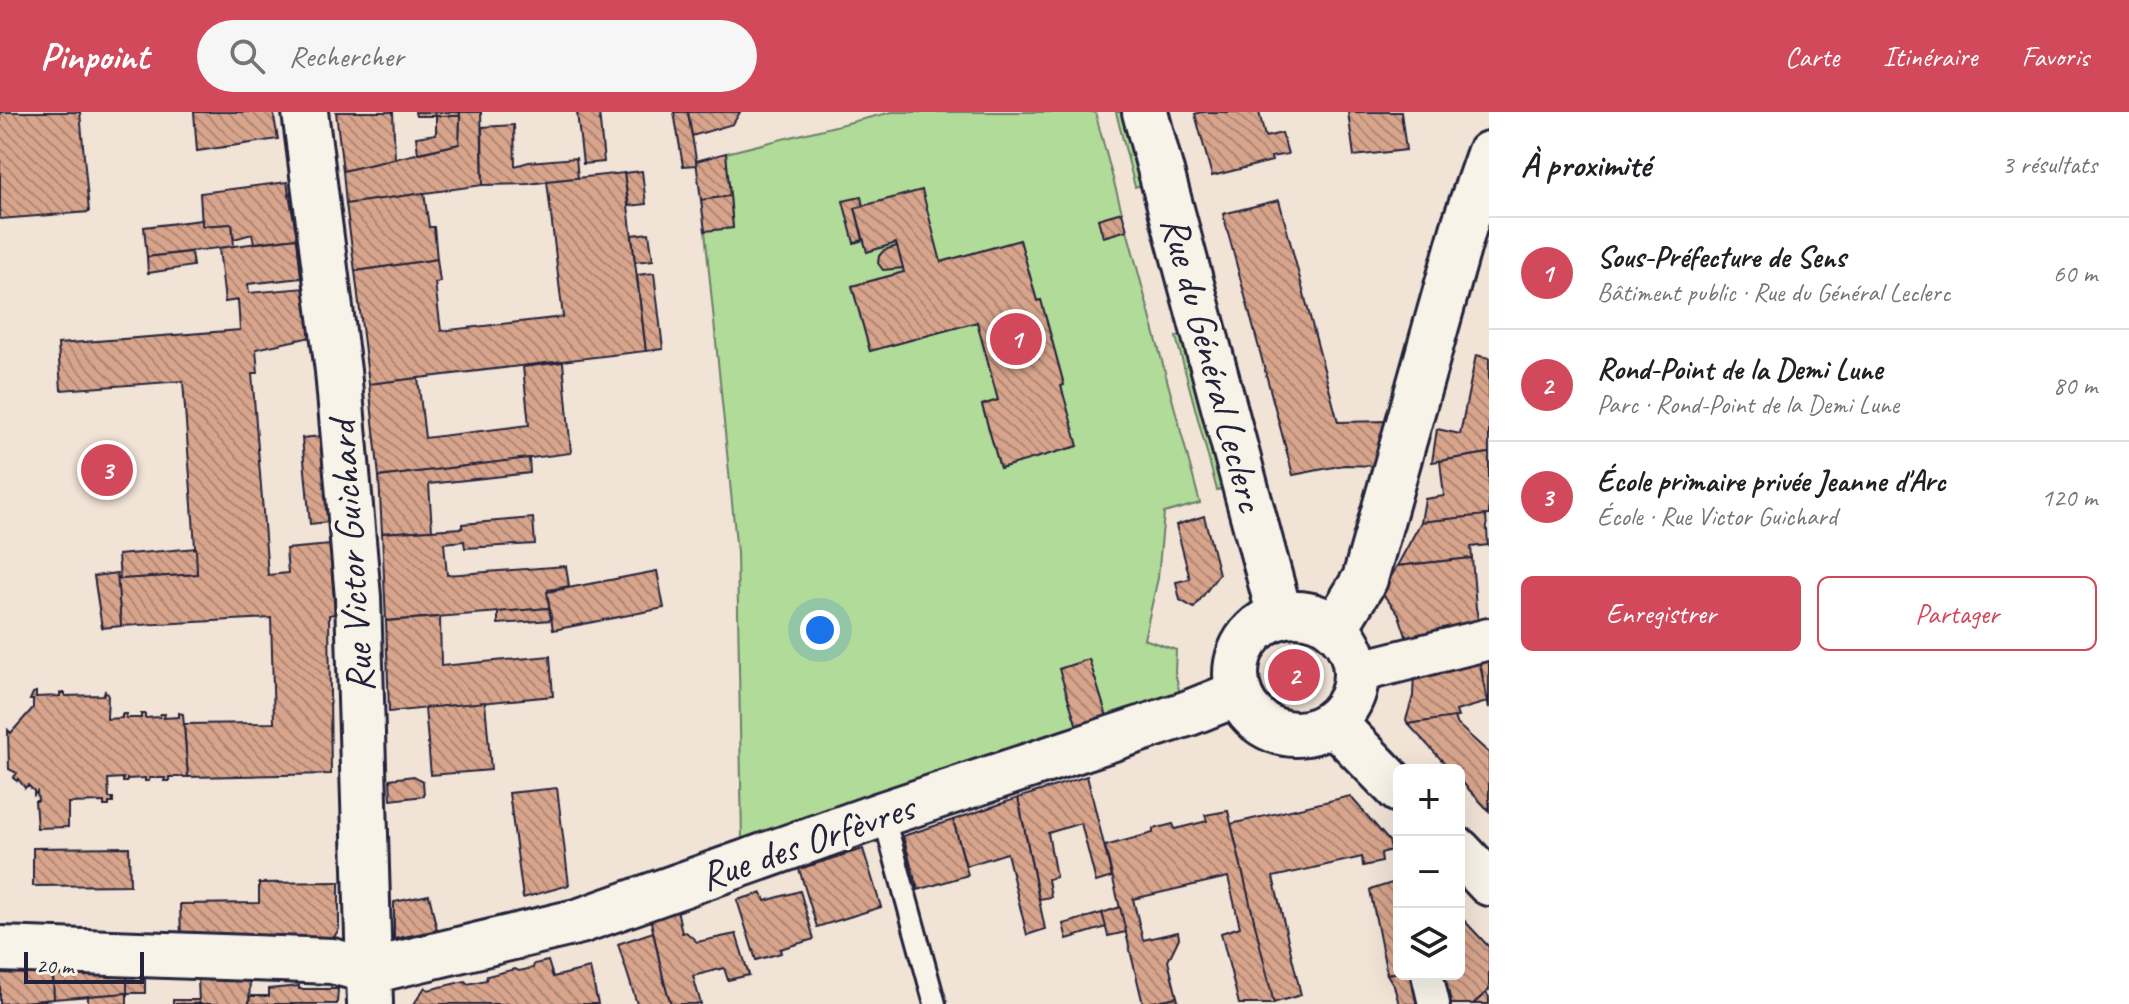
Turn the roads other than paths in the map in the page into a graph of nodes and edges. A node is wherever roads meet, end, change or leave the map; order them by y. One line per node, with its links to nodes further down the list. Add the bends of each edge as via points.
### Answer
1 (305, 112): 16 (main road, Rue Victor Guichard, via 338,371 358,597)
2 (1145, 112): 4 (main road, Rue du Général Leclerc)
3 (1489, 154): 5 (main road, via 1365,579)
4 (1280, 616): 5 (main road, via 1319,618); 8 (main road, via 1248,638 1236,674)
5 (1335, 628): 7 (main road, via 1354,656)
6 (1489, 639): 7 (street)
7 (1357, 672): 9 (main road, via 1346,708)
8 (1239, 693): 9 (main road, via 1261,723 1278,731 1316,731); 11 (main road, Rue des Orfèvres)
9 (1333, 722): 10 (main road)
10 (1393, 784)
11 (883, 814): 16 (main road, Rue des Orfèvres, via 580,921); 17 (lane)
12 (1465, 857): 13 (main road)
13 (1489, 883)
14 (0, 949): 16 (main road, via 332,961)
15 (1428, 980): 18 (street)
16 (370, 987)
17 (935, 1004)
18 (1434, 1004)

